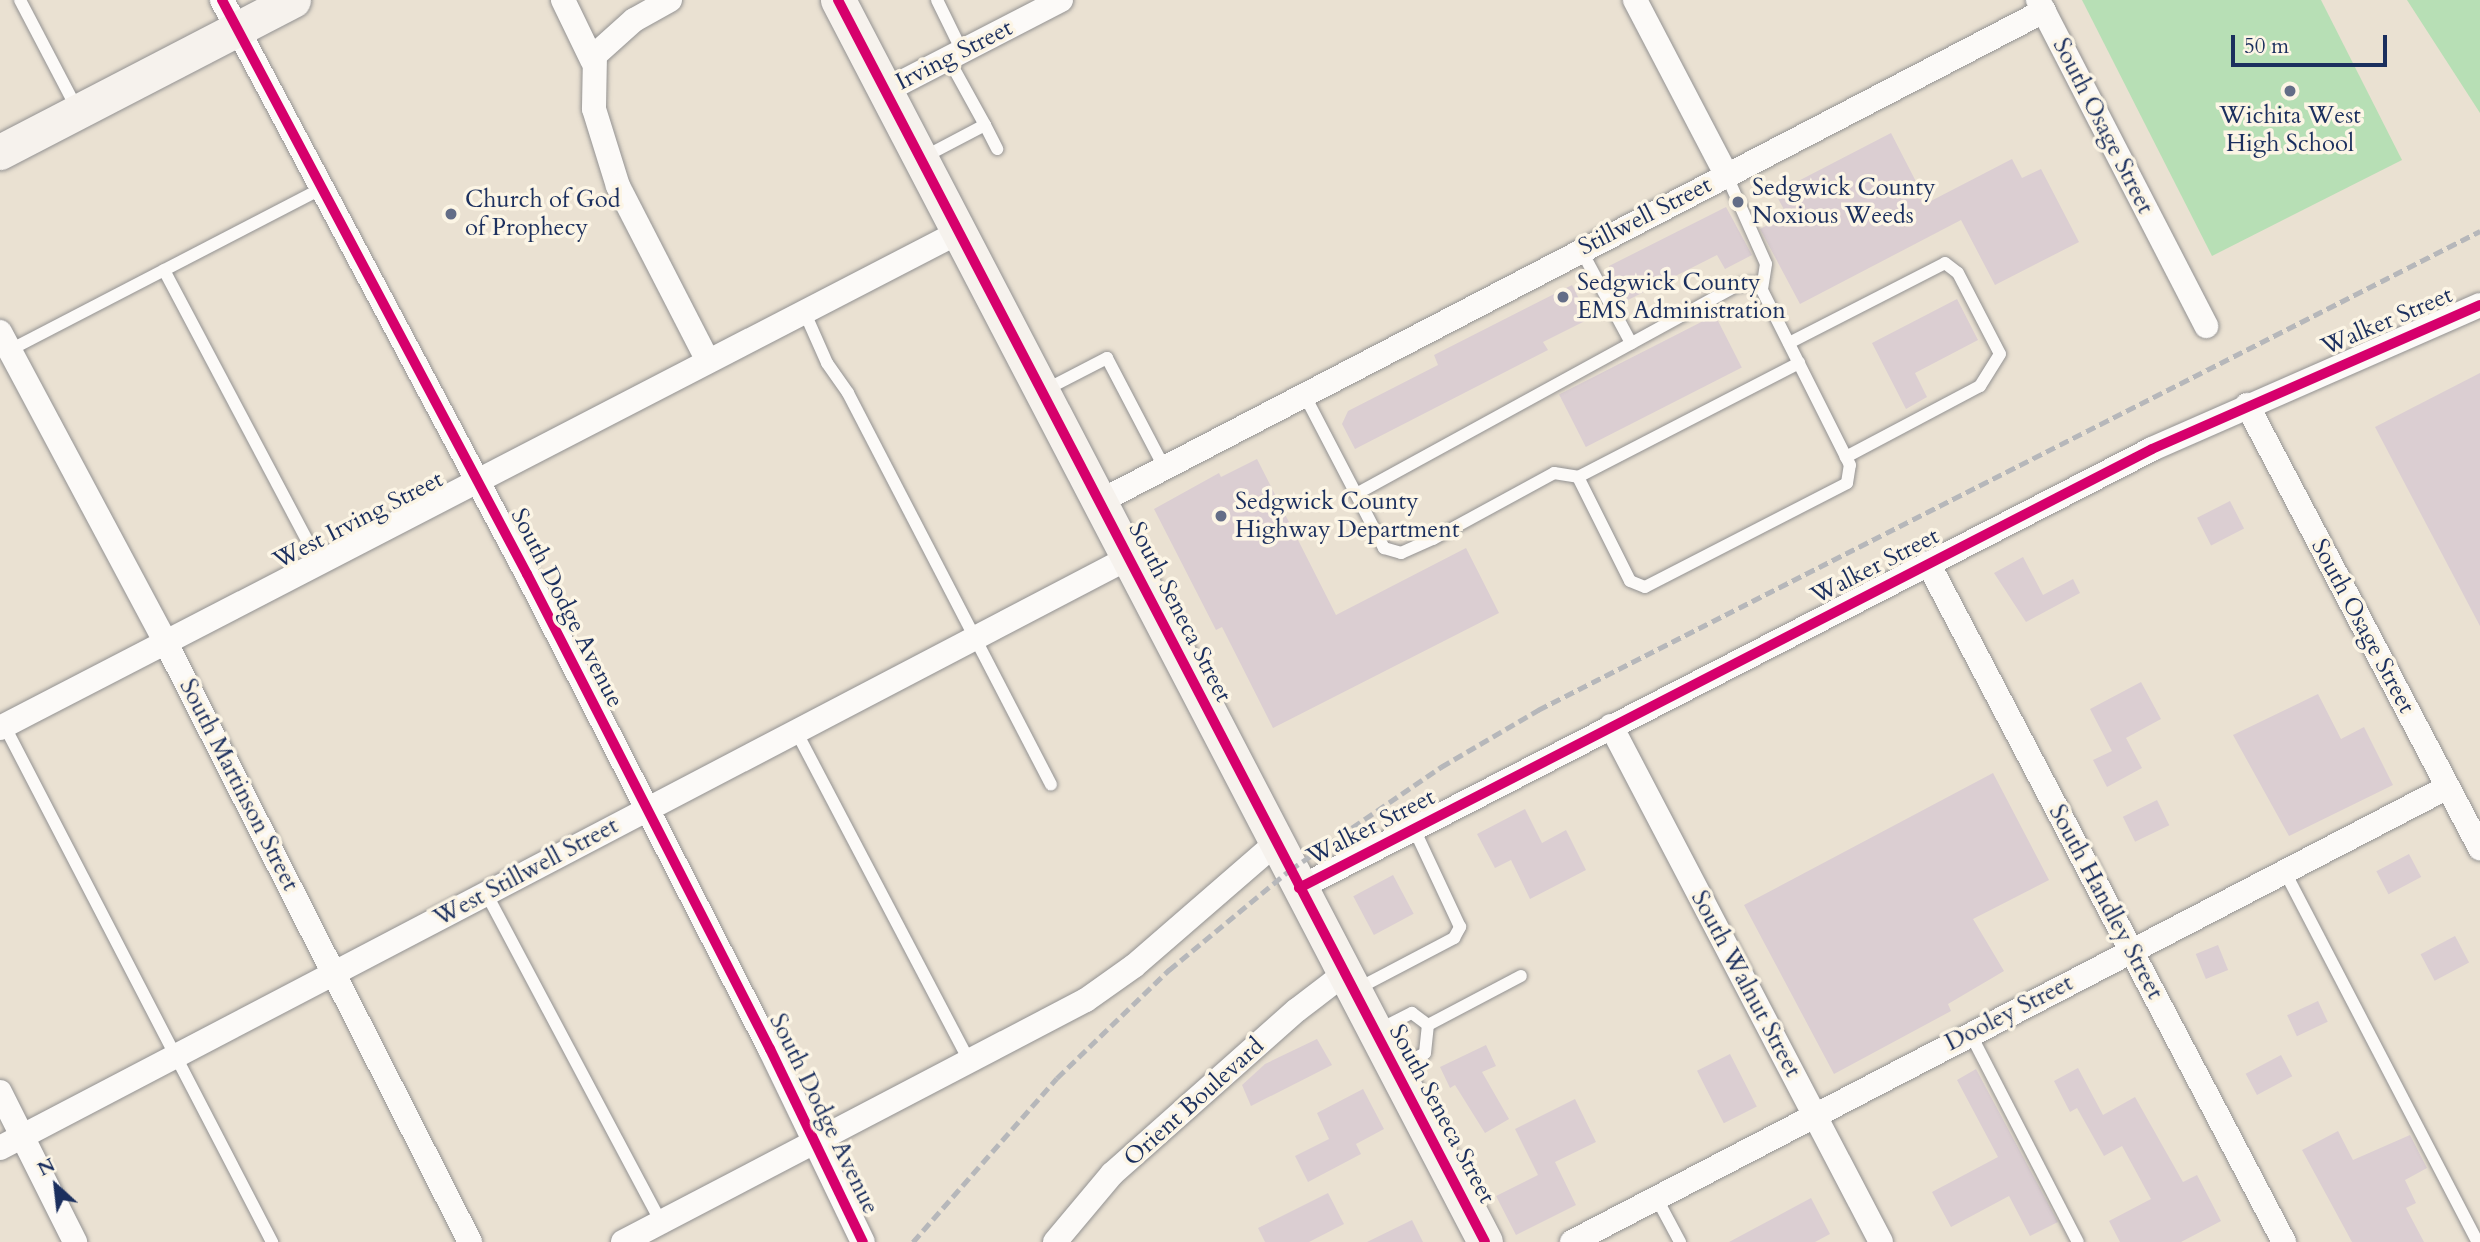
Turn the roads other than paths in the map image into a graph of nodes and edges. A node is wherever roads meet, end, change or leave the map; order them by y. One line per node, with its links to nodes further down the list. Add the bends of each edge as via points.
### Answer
1 (20, 0): 14 (lane)
2 (293, 0): 10 (street)
3 (563, 0): 12 (street)
4 (670, 0): 12 (street, via 634,20)
5 (838, 0): 13 (street, South Seneca Street)
6 (937, 0): 11 (lane)
7 (1061, 0): 11 (street, Irving Street)
8 (1635, 0): 19 (street)
9 (2041, 6): 19 (street, Stillwell Street); 27 (street, South Osage Street)
10 (230, 14): 14 (street); 20 (street, South Dodge Avenue)
11 (955, 55): 13 (street, Irving Street); 15 (lane)
12 (592, 60): 31 (street, via 594,108 618,186)
13 (885, 91): 18 (street, South Seneca Street)
14 (78, 111): 17 (street)
15 (985, 125): 16 (lane); 18 (lane)
16 (998, 149)
17 (0, 152)
18 (920, 159): 21 (street, South Seneca Street)
19 (1726, 174): 22 (street, Stillwell Street); 24 (lane, via 1766,264)
20 (322, 188): 23 (lane); 39 (street, South Dodge Avenue)
21 (959, 232): 26 (street, West Irving Street); 33 (street, South Seneca Street)
22 (1581, 249): 28 (lane); 34 (street, Stillwell Street)
23 (164, 270): 30 (lane); 44 (lane)
24 (1762, 290): 28 (lane, via 1752,283 1735,286); 29 (lane)
25 (2480, 304): 35 (street, Walker Street)
26 (804, 311): 31 (street, West Irving Street); 45 (lane, via 827,363 849,393)
27 (2206, 326)
28 (1631, 343): 40 (lane)
29 (1789, 343): 32 (lane); 36 (lane, via 1945,263 1958,273 2000,355 1980,386)
30 (3, 346): 46 (street, South Martinson Street)
31 (708, 361): 39 (street, West Irving Street)
32 (1799, 363): 36 (lane); 38 (lane)
33 (1042, 392): 37 (lane, via 1107,358); 41 (street, South Seneca Street)
34 (1305, 396): 37 (street, Stillwell Street); 40 (lane)
35 (2247, 405): 43 (street, Walker Street); 51 (street, South Osage Street)
36 (1846, 457): 38 (lane, via 1850,465 1847,483 1645,587 1630,581)
37 (1165, 469): 41 (street, Stillwell Street)
38 (1578, 477): 40 (lane, via 1554,472 1401,553 1384,548)
39 (478, 481): 44 (street, West Irving Street); 52 (street, South Dodge Avenue)
40 (1356, 494)
41 (1099, 502): 42 (street, South Seneca Street)
42 (1128, 558): 45 (street, West Stillwell Street); 54 (street, South Seneca Street)
43 (1928, 563): 48 (street, Walker Street); 59 (street, South Handley Street)
44 (319, 564): 46 (street, West Irving Street)
45 (975, 638): 49 (street, West Stillwell Street); 50 (lane)
46 (166, 643): 47 (street, West Irving Street); 60 (street, South Martinson Street)
47 (2, 723): 66 (lane)
48 (1611, 726): 53 (street, Walker Street); 70 (street, South Walnut Street)
49 (796, 731): 52 (street, West Stillwell Street); 67 (lane)
50 (1051, 785)
51 (2448, 787): 55 (street, South Osage Street); 56 (street, Dooley Street)
52 (647, 809): 58 (street, West Stillwell Street); 72 (street, South Dodge Avenue, via 770,1049)
53 (1414, 829): 57 (street, Walker Street); 62 (lane, via 1460,927 1454,938)
54 (1276, 843): 57 (street, South Seneca Street); 67 (street, Walker Street, via 1134,966 1086,1000)
55 (2480, 848)
56 (2285, 872): 59 (street, Dooley Street); 88 (lane)
57 (1299, 888): 62 (street, South Seneca Street)
58 (486, 893): 60 (street, West Stillwell Street); 75 (lane)
59 (2132, 950): 65 (street, Dooley Street); 87 (street, South Handley Street)
60 (334, 972): 66 (street, West Stillwell Street); 78 (street, South Martinson Street)
61 (1521, 976): 63 (lane)
62 (1348, 982): 64 (street, South Seneca Street); 81 (street, Orient Boulevard, via 1297,1010 1112,1174)
63 (1428, 1025): 64 (lane, via 1412,1013); 68 (lane, via 1425,1053)
64 (1375, 1032): 68 (street, South Seneca Street)
65 (1970, 1033): 70 (street, Dooley Street); 86 (lane)
66 (176, 1058): 71 (street, West Stillwell Street); 77 (lane)
67 (969, 1061): 72 (street, Walker Street)
68 (1394, 1069): 82 (street, South Seneca Street)
69 (0, 1092): 71 (street)
70 (1814, 1112): 74 (street, Dooley Street); 85 (street, South Walnut Street)
71 (23, 1136): 73 (street, West Stillwell Street); 76 (street)
72 (812, 1143): 75 (street, Walker Street); 80 (street, South Dodge Avenue)
73 (0, 1148)
74 (1656, 1196): 83 (street, Dooley Street); 84 (lane)
75 (661, 1222): 79 (street, Walker Street)
76 (75, 1242)
77 (272, 1242)
78 (470, 1242)
79 (623, 1242)
80 (863, 1242)
81 (1055, 1242)
82 (1485, 1242)
83 (1572, 1242)
84 (1680, 1242)
85 (1881, 1242)
86 (2078, 1242)
87 (2284, 1242)
88 (2477, 1242)

